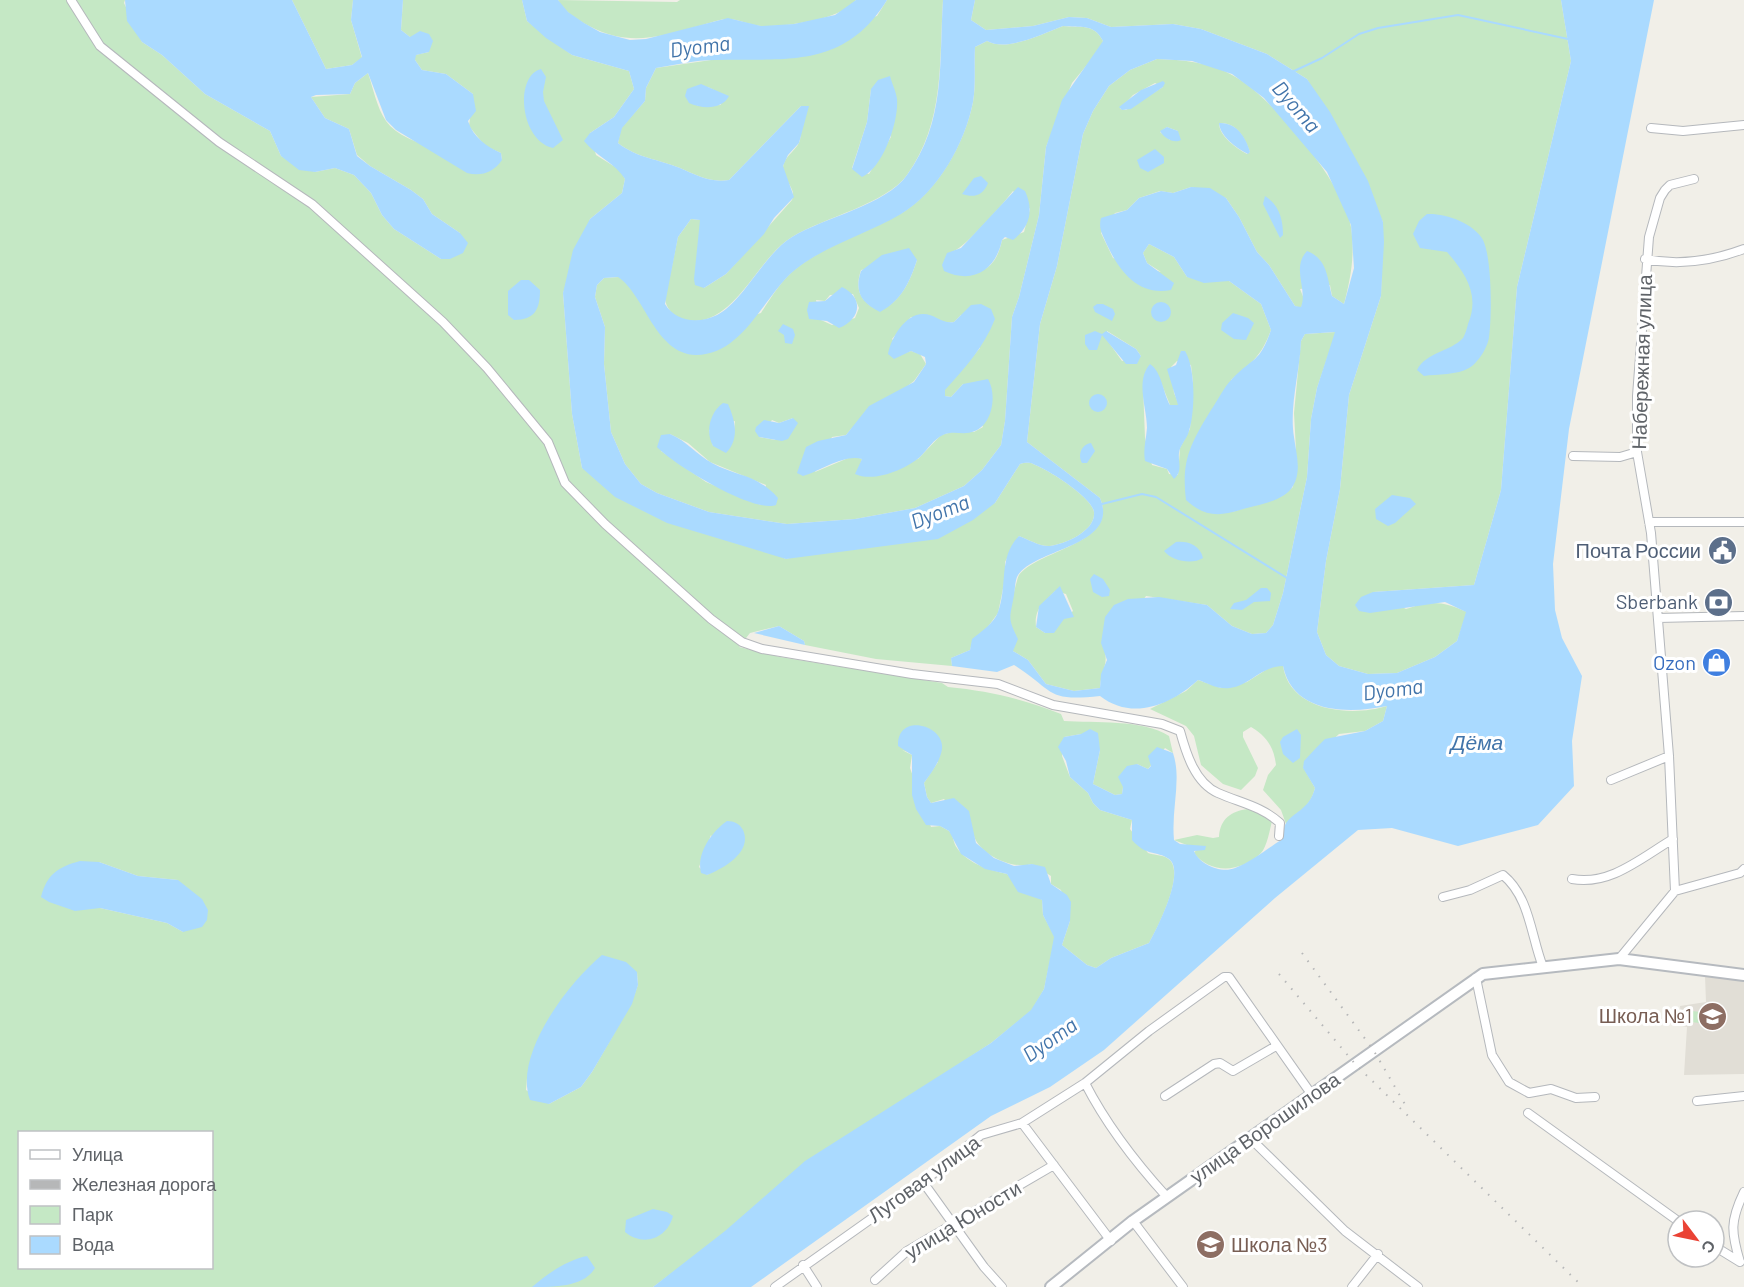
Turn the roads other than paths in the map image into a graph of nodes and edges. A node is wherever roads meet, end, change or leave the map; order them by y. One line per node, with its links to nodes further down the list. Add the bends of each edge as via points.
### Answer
1 (70, 0): 15 (street, via 100,46 219,142 312,204 443,322 548,442 565,483 711,620 742,642 762,649 912,674 998,684 1053,705 1162,724 1180,731 1195,773 1209,788 1268,811 1280,823)
2 (1744, 125): 3 (street, via 1683,131)
3 (1651, 128)
4 (1694, 179): 6 (street, Набережная улица, via 1670,185 1660,198)
5 (1744, 249): 6 (street, via 1686,262)
6 (1645, 259): 7 (street, Набережная улица)
7 (1637, 452): 8 (street, via 1620,457); 9 (street, Набережная улица)
8 (1573, 456)
9 (1649, 522): 10 (street); 12 (street, Набережная улица)
10 (1744, 522)
11 (1744, 616): 12 (street)
12 (1658, 618): 13 (street, Набережная улица)
13 (1668, 756): 14 (street); 16 (street, Набережная улица)
14 (1611, 780)
15 (1279, 836)
16 (1673, 839): 18 (street, via 1607,878 1587,882); 19 (street, Набережная улица)
17 (1744, 869): 19 (street)
18 (1572, 879)
19 (1675, 891): 21 (street)
20 (1443, 897): 22 (street, via 1503,875 1514,885)
21 (1619, 959): 22 (street); 23 (street)
22 (1543, 967): 24 (street)
23 (1744, 975)
24 (1479, 976): 27 (street, улица Ворошилова); 30 (street, via 1492,1055 1509,1082 1529,1093 1551,1089 1576,1098)
25 (1276, 1046): 26 (street, Луговая улица, via 1229,976 1149,1031); 27 (street); 28 (street, via 1233,1071 1214,1064)
26 (1084, 1083): 33 (street, Луговая улица); 38 (street, via 1144,1172)
27 (1312, 1095): 34 (street, улица Ворошилова)
28 (1165, 1096)
29 (1744, 1096): 31 (street)
30 (1595, 1097)
31 (1697, 1101)
32 (1528, 1113): 39 (street)
33 (1022, 1123): 35 (street); 36 (street, Луговая улица, via 981,1135)
34 (1251, 1139): 38 (street, улица Ворошилова); 44 (street, via 1346,1231)
35 (1054, 1166): 41 (street, улица Юности); 42 (street)
36 (922, 1182): 41 (street); 46 (street, Луговая улица)
37 (1744, 1192): 45 (street, via 1731,1232)
38 (1167, 1197): 40 (street, улица Ворошилова)
39 (1666, 1212)
40 (1133, 1221): 42 (street, улица Ворошилова); 52 (street)
41 (953, 1222): 47 (street, улица Юности, via 908,1251); 50 (street)
42 (1111, 1241): 51 (street, улица Ворошилова)
43 (1726, 1253): 45 (street)
44 (1378, 1254): 53 (street); 54 (street)
45 (1742, 1263)
46 (803, 1265): 48 (street, Луговая улица); 49 (street)
47 (875, 1280)
48 (775, 1287)
49 (817, 1287)
50 (1002, 1287)
51 (1051, 1287)
52 (1183, 1287)
53 (1352, 1287)
54 (1418, 1287)

